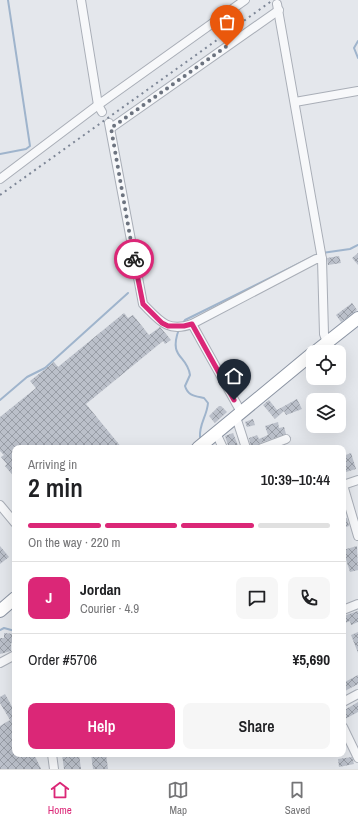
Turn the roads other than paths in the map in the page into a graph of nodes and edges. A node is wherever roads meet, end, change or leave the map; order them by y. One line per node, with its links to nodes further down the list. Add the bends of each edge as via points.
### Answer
1 (81, 0): 5 (street)
2 (245, 0): 5 (street)
3 (358, 91): 4 (street)
4 (295, 102): 7 (street); 9 (street, via 278,7 110,126 143,304 162,323 168,326)
5 (100, 108): 6 (street)
6 (0, 179)
7 (322, 259): 9 (street, via 316,259); 10 (street, via 324,334)
8 (358, 318): 10 (highway)
9 (184, 326): 13 (street)
10 (327, 342): 11 (highway)
11 (323, 345)
12 (306, 360): 13 (highway)
13 (238, 415): 14 (highway); 18 (street)
14 (216, 433): 16 (highway); 17 (street)
15 (286, 439): 19 (street)
16 (202, 445)
17 (222, 445)
18 (245, 445)
19 (270, 445)
20 (358, 480): 21 (street)
21 (346, 484)
22 (346, 495): 25 (street)
23 (0, 505): 24 (street)
24 (12, 520)
25 (358, 536)
26 (12, 601): 29 (highway)
27 (358, 604): 28 (street)
28 (346, 609)
29 (0, 611)
30 (12, 657): 31 (street)
31 (0, 663)
32 (358, 694): 33 (street)
33 (346, 700)
34 (346, 733): 36 (street)
35 (52, 757): 37 (street)
36 (358, 758)
37 (54, 769)

